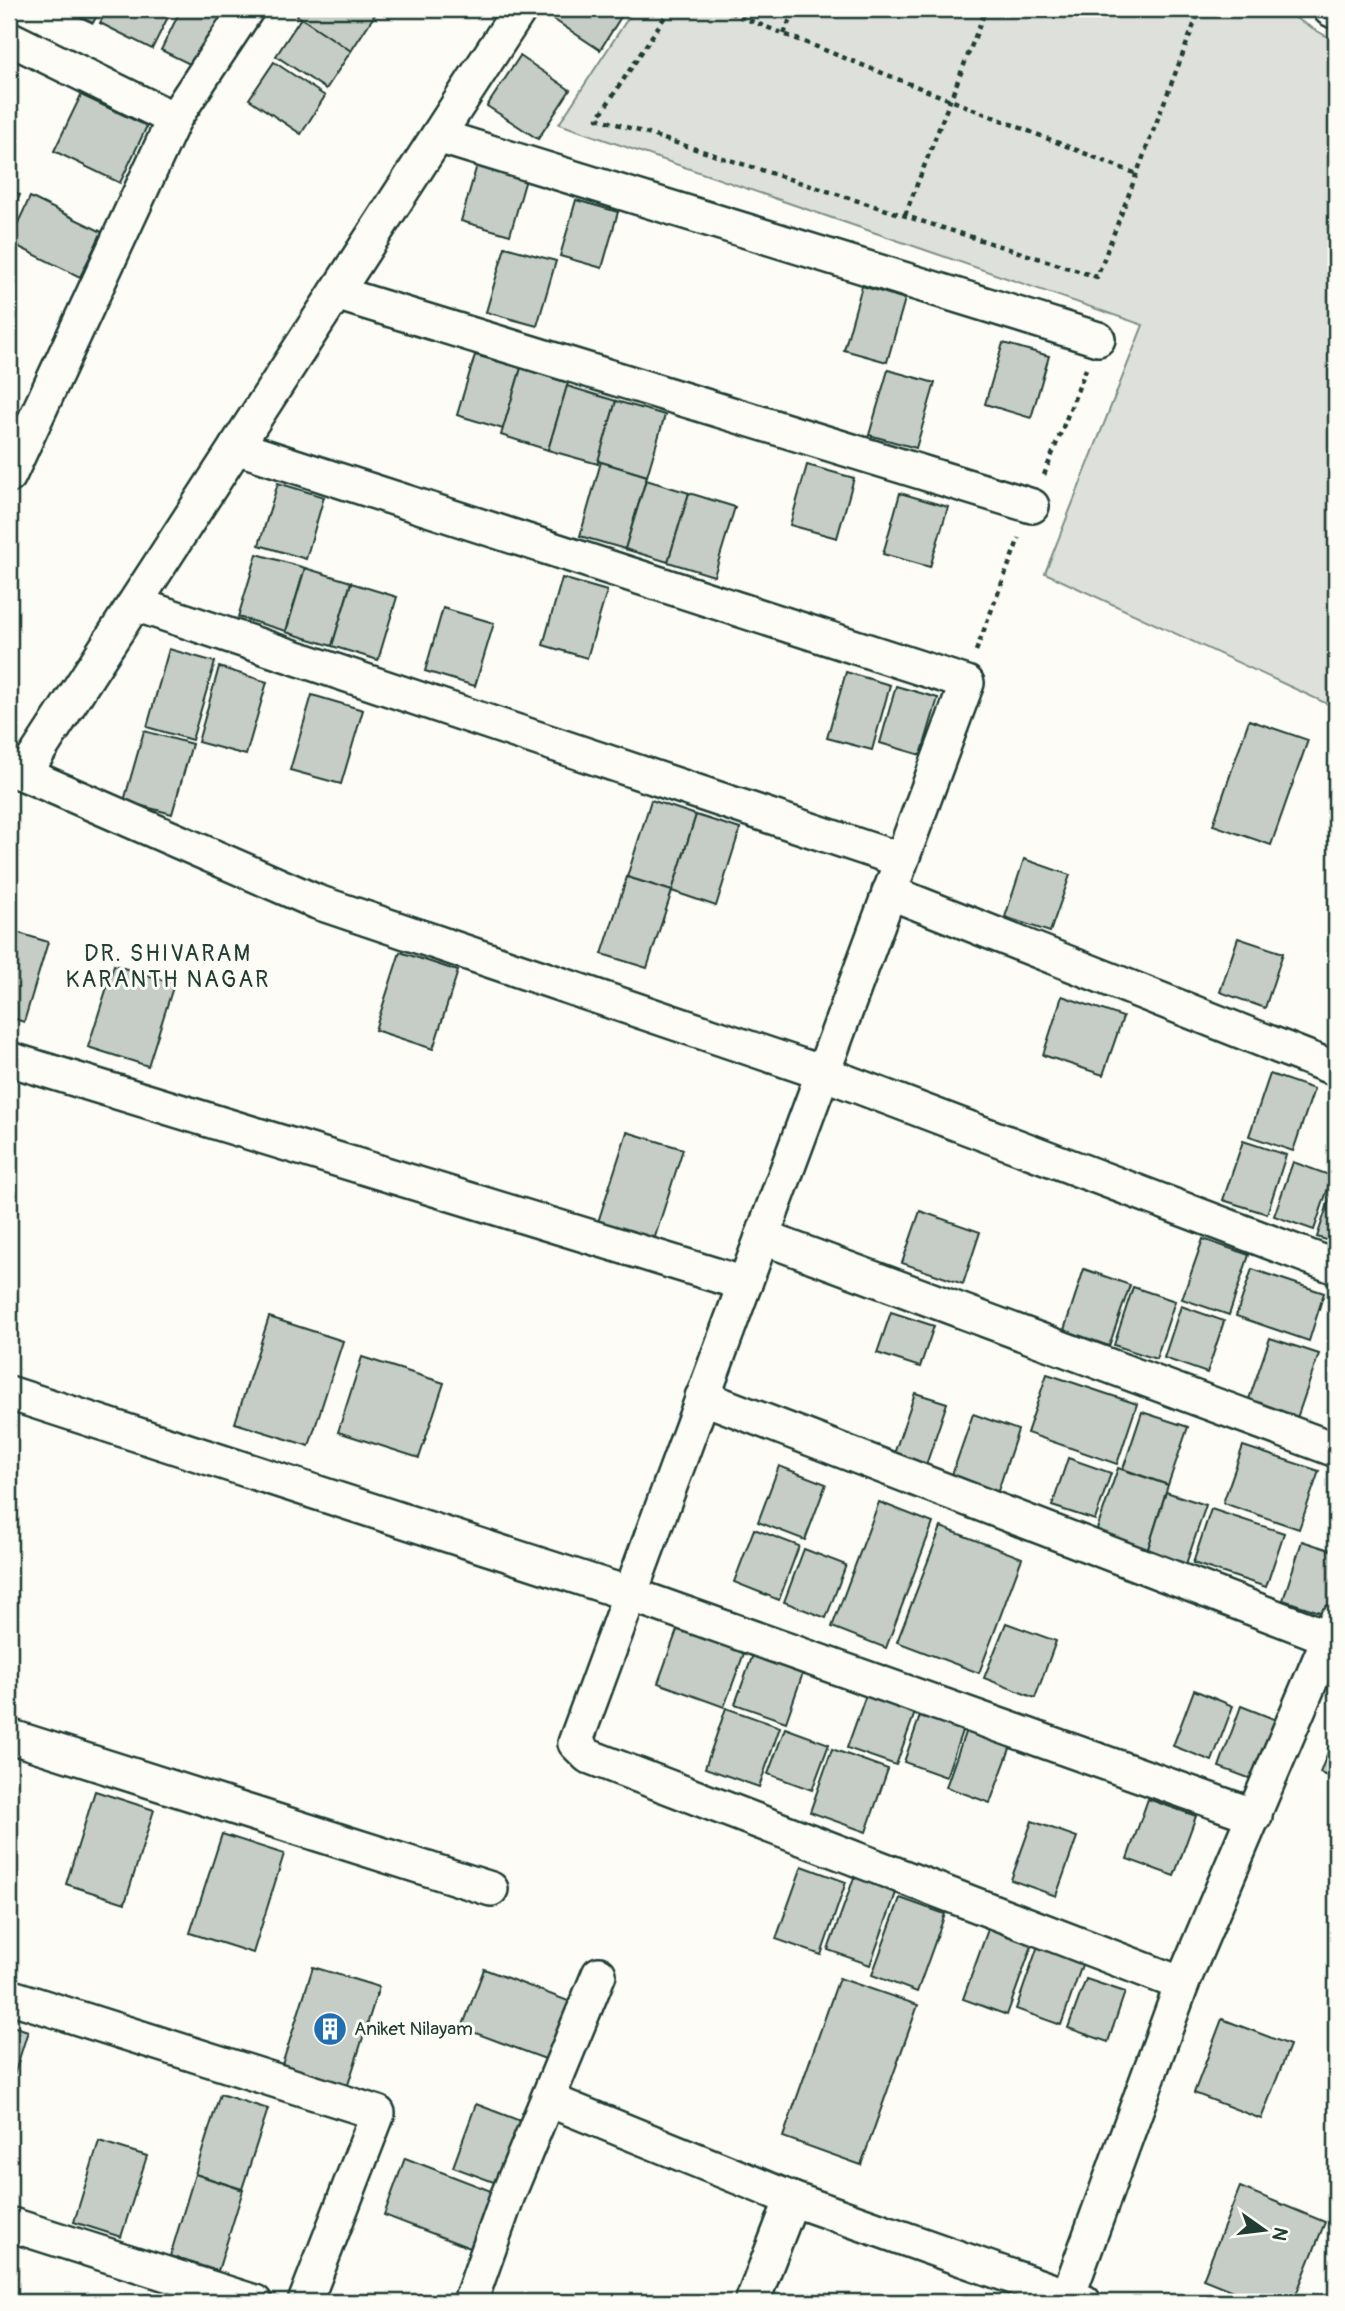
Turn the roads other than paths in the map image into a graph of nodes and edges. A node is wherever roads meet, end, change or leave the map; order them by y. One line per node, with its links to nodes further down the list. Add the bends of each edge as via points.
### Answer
1 (247, 9): 6 (street)
2 (520, 9): 7 (street)
3 (1330, 9): 4 (street)
4 (1336, 12)
5 (9, 38): 6 (street)
6 (174, 118): 11 (street)
7 (438, 136): 8 (street); 9 (street)
8 (336, 293): 10 (street); 12 (street)
9 (1098, 339)
10 (236, 447): 13 (street); 15 (street, via 967,683)
11 (9, 476)
12 (1032, 506)
13 (135, 604): 14 (street); 15 (street)
14 (16, 772): 19 (street, via 317,902)
15 (901, 860): 16 (street)
16 (889, 892): 18 (street); 19 (street)
17 (9, 1059): 22 (street)
18 (1336, 1069)
19 (823, 1073): 20 (street); 21 (street)
20 (762, 1237): 22 (street); 25 (street)
21 (1336, 1267)
22 (745, 1284): 24 (street)
23 (9, 1393): 26 (street)
24 (702, 1397): 26 (street); 27 (street)
25 (1336, 1450)
26 (629, 1594): 29 (street); 32 (street, via 575,1743 588,1756)
27 (1333, 1630): 29 (street)
28 (9, 1736): 30 (street)
29 (1255, 1816): 32 (street)
30 (491, 1889)
31 (599, 1975): 34 (street)
32 (1182, 1984): 37 (street)
33 (9, 1996): 39 (street, via 378,2113)
34 (549, 2100): 35 (street); 40 (street, via 508,2194)
35 (792, 2199): 37 (street); 41 (street)
36 (9, 2224): 38 (street)
37 (1057, 2297)
38 (255, 2302)
39 (305, 2302)
40 (470, 2302)
41 (752, 2302)

